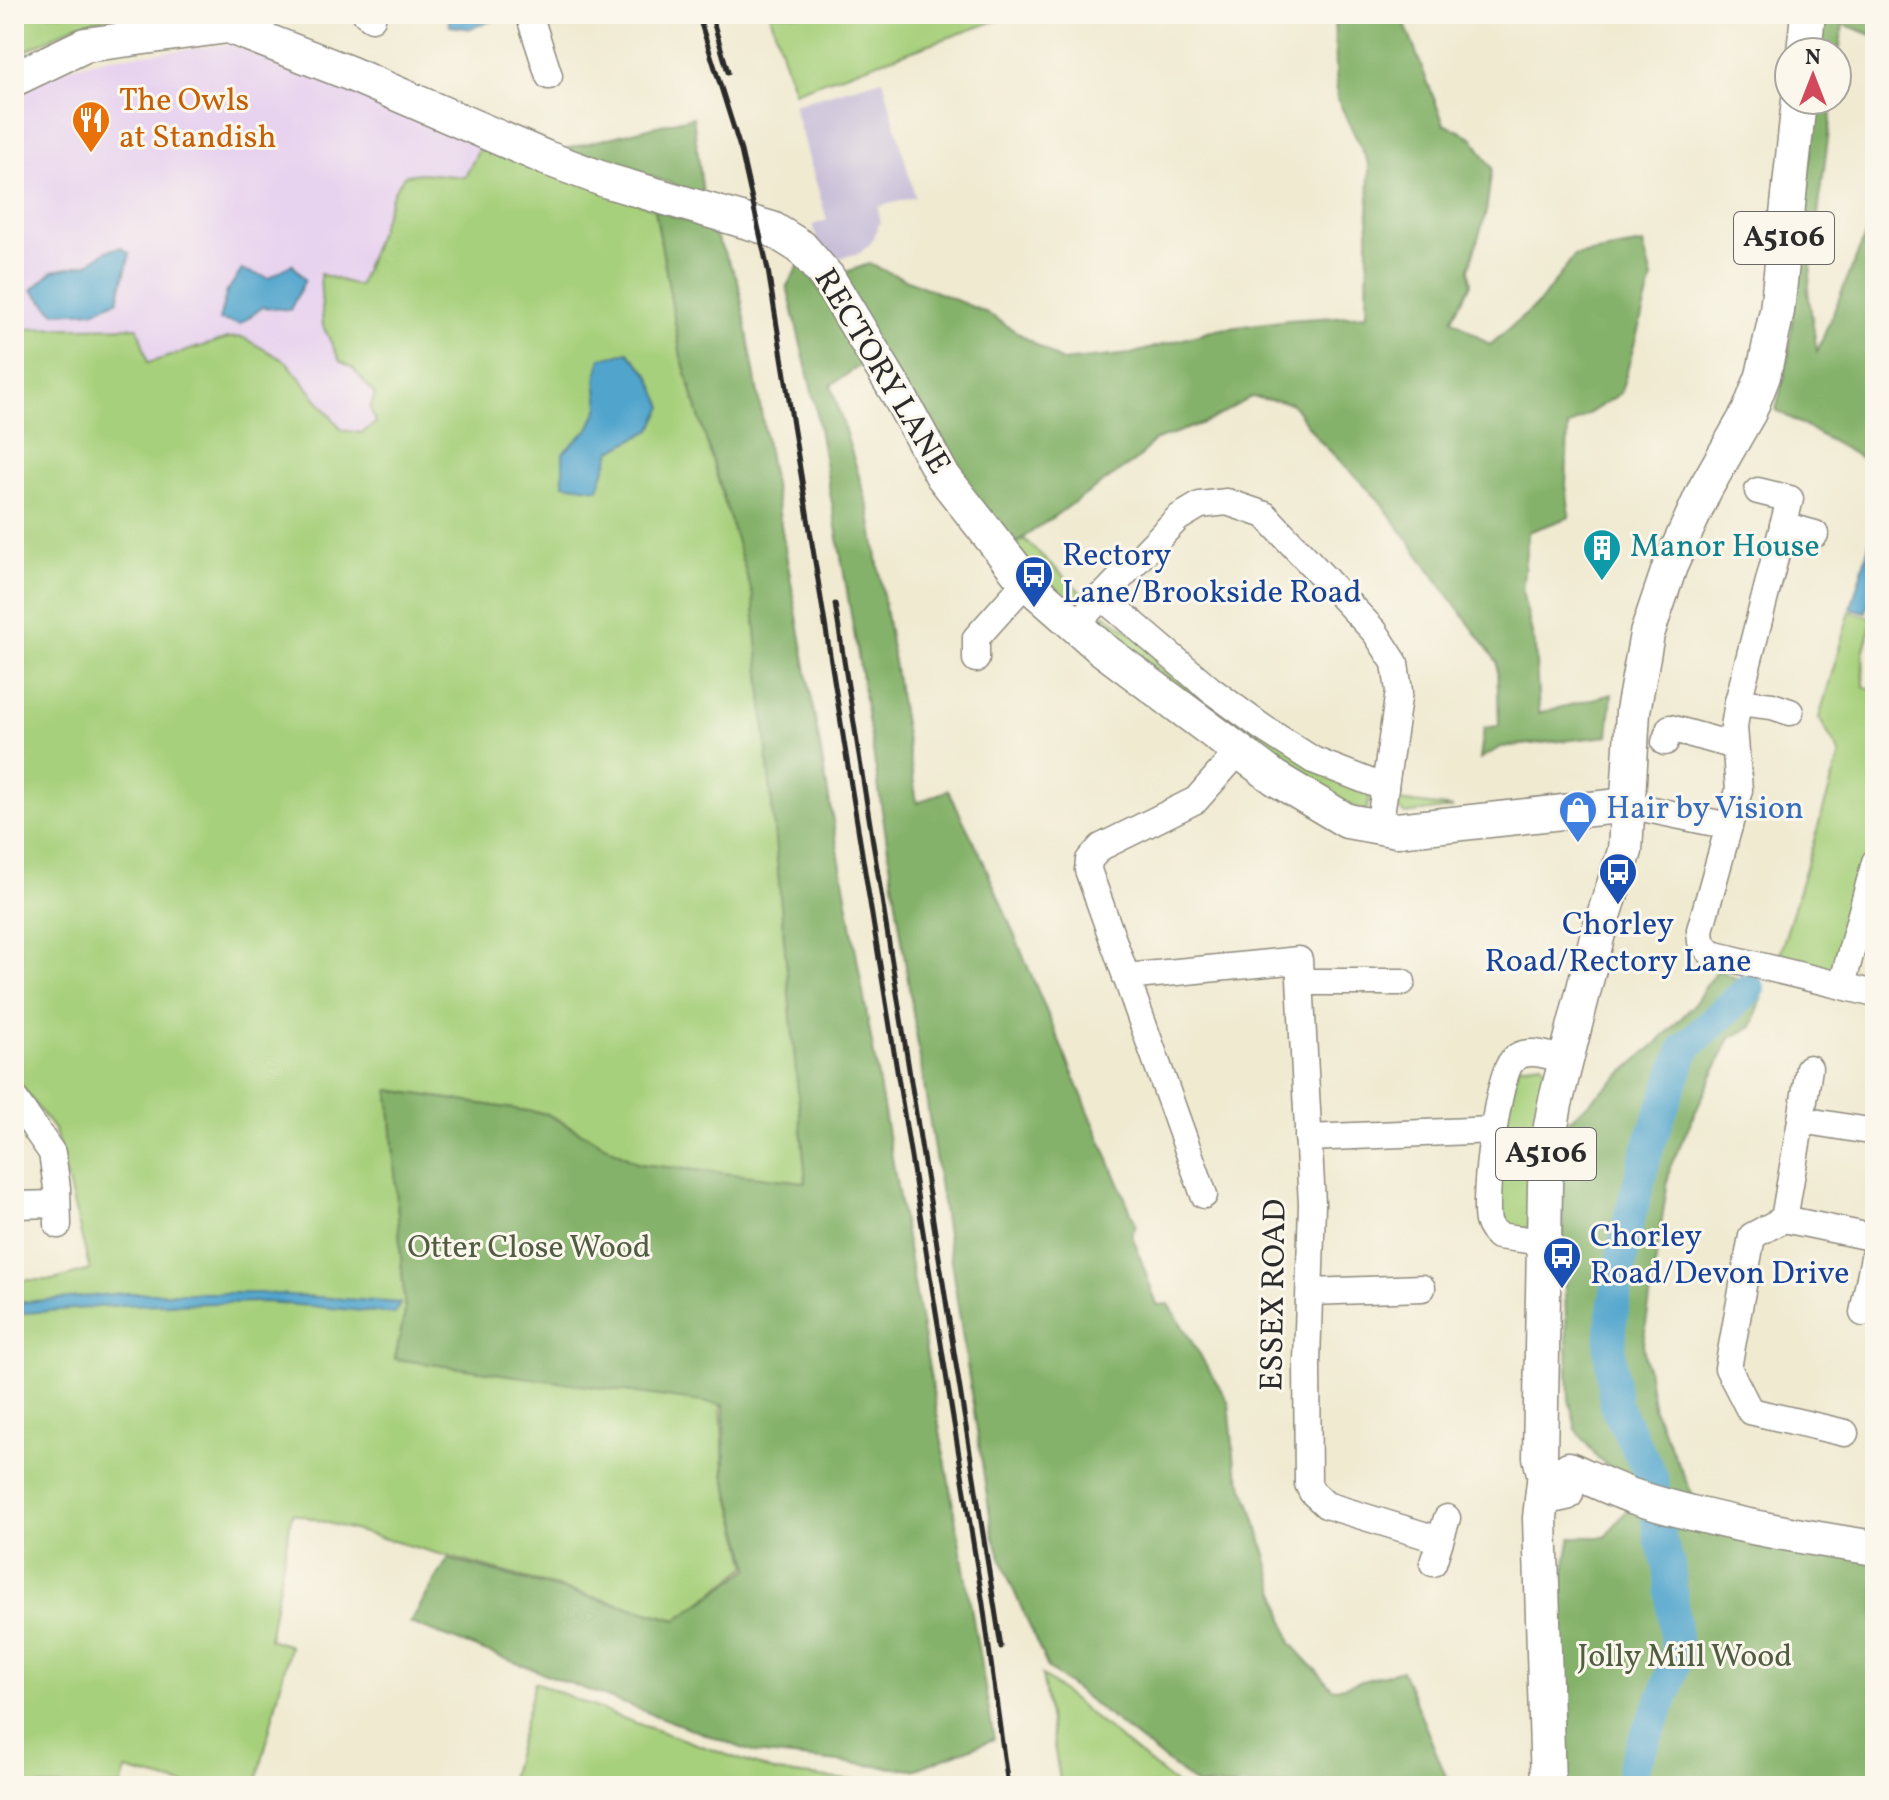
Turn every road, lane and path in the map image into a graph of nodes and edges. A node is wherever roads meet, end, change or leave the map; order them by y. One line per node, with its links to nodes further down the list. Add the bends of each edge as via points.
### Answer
1 (529, 14): 5 (street)
2 (1808, 14): 4 (main road)
3 (230, 20): 6 (main road, RECTORY LANE, via 85,45); 11 (main road, RECTORY LANE, via 546,158 787,236 828,278 942,475)
4 (1806, 36)
5 (549, 76)
6 (14, 79)
7 (1797, 116): 21 (main road, A5106, via 1777,311 1763,376 1670,566 1647,634 1632,725)
8 (1758, 491): 9 (street, via 1790,499)
9 (1783, 525): 10 (street); 15 (street)
10 (1815, 534)
11 (1026, 582): 13 (main road, RECTORY LANE); 14 (street)
12 (1101, 596): 13 (street); 20 (street, via 1263,728 1313,760); 20 (street, via 1178,518 1200,505 1227,502 1265,515 1375,632 1395,663 1399,691)
13 (1074, 626): 19 (main road, RECTORY LANE)
14 (971, 643)
15 (1738, 702): 16 (street); 18 (street)
16 (1790, 712)
17 (1665, 742): 18 (street, via 1670,728)
18 (1735, 746): 22 (street, via 1739,790)
19 (1239, 751): 23 (main road, RECTORY LANE, via 1335,815); 26 (street, via 1196,800 1101,847 1089,860 1088,878)
20 (1385, 788): 23 (street)
21 (1628, 805): 22 (street); 23 (main road, RECTORY LANE, via 1414,830); 30 (main road, A5106, via 1625,851)
22 (1729, 826): 28 (street, via 1701,942 1712,954)
23 (1379, 828)
24 (1875, 862): 28 (street)
25 (1300, 971): 26 (street); 27 (street); 36 (street, ESSEX ROAD)
26 (1126, 977): 37 (street)
27 (1402, 982)
28 (1842, 985): 29 (street)
29 (1875, 994)
30 (1565, 1060): 34 (street, via 1531,1053 1511,1061); 41 (main road, A5106, via 1546,1154)
31 (1809, 1068): 33 (street)
32 (14, 1098): 38 (street, via 52,1153 58,1215)
33 (1801, 1120): 35 (street); 39 (street)
34 (1493, 1130): 36 (street); 41 (street, via 1488,1223 1498,1236)
35 (1875, 1132)
36 (1308, 1138): 44 (street, ESSEX ROAD)
37 (1204, 1195)
38 (14, 1205)
39 (1784, 1219): 40 (street); 46 (street, via 1752,1236 1728,1368 1750,1411)
40 (1875, 1238)
41 (1543, 1242): 47 (main road, A5106, via 1543,1376)
42 (1875, 1252): 45 (street)
43 (1422, 1288): 44 (street)
44 (1310, 1292): 48 (street, ESSEX ROAD, via 1307,1473 1312,1492 1326,1505)
45 (1863, 1313)
46 (1845, 1433)
47 (1559, 1480): 49 (main road, via 1778,1532); 50 (main road, A5106, via 1540,1518)
48 (1440, 1540)
49 (1875, 1548)
50 (1548, 1786)

